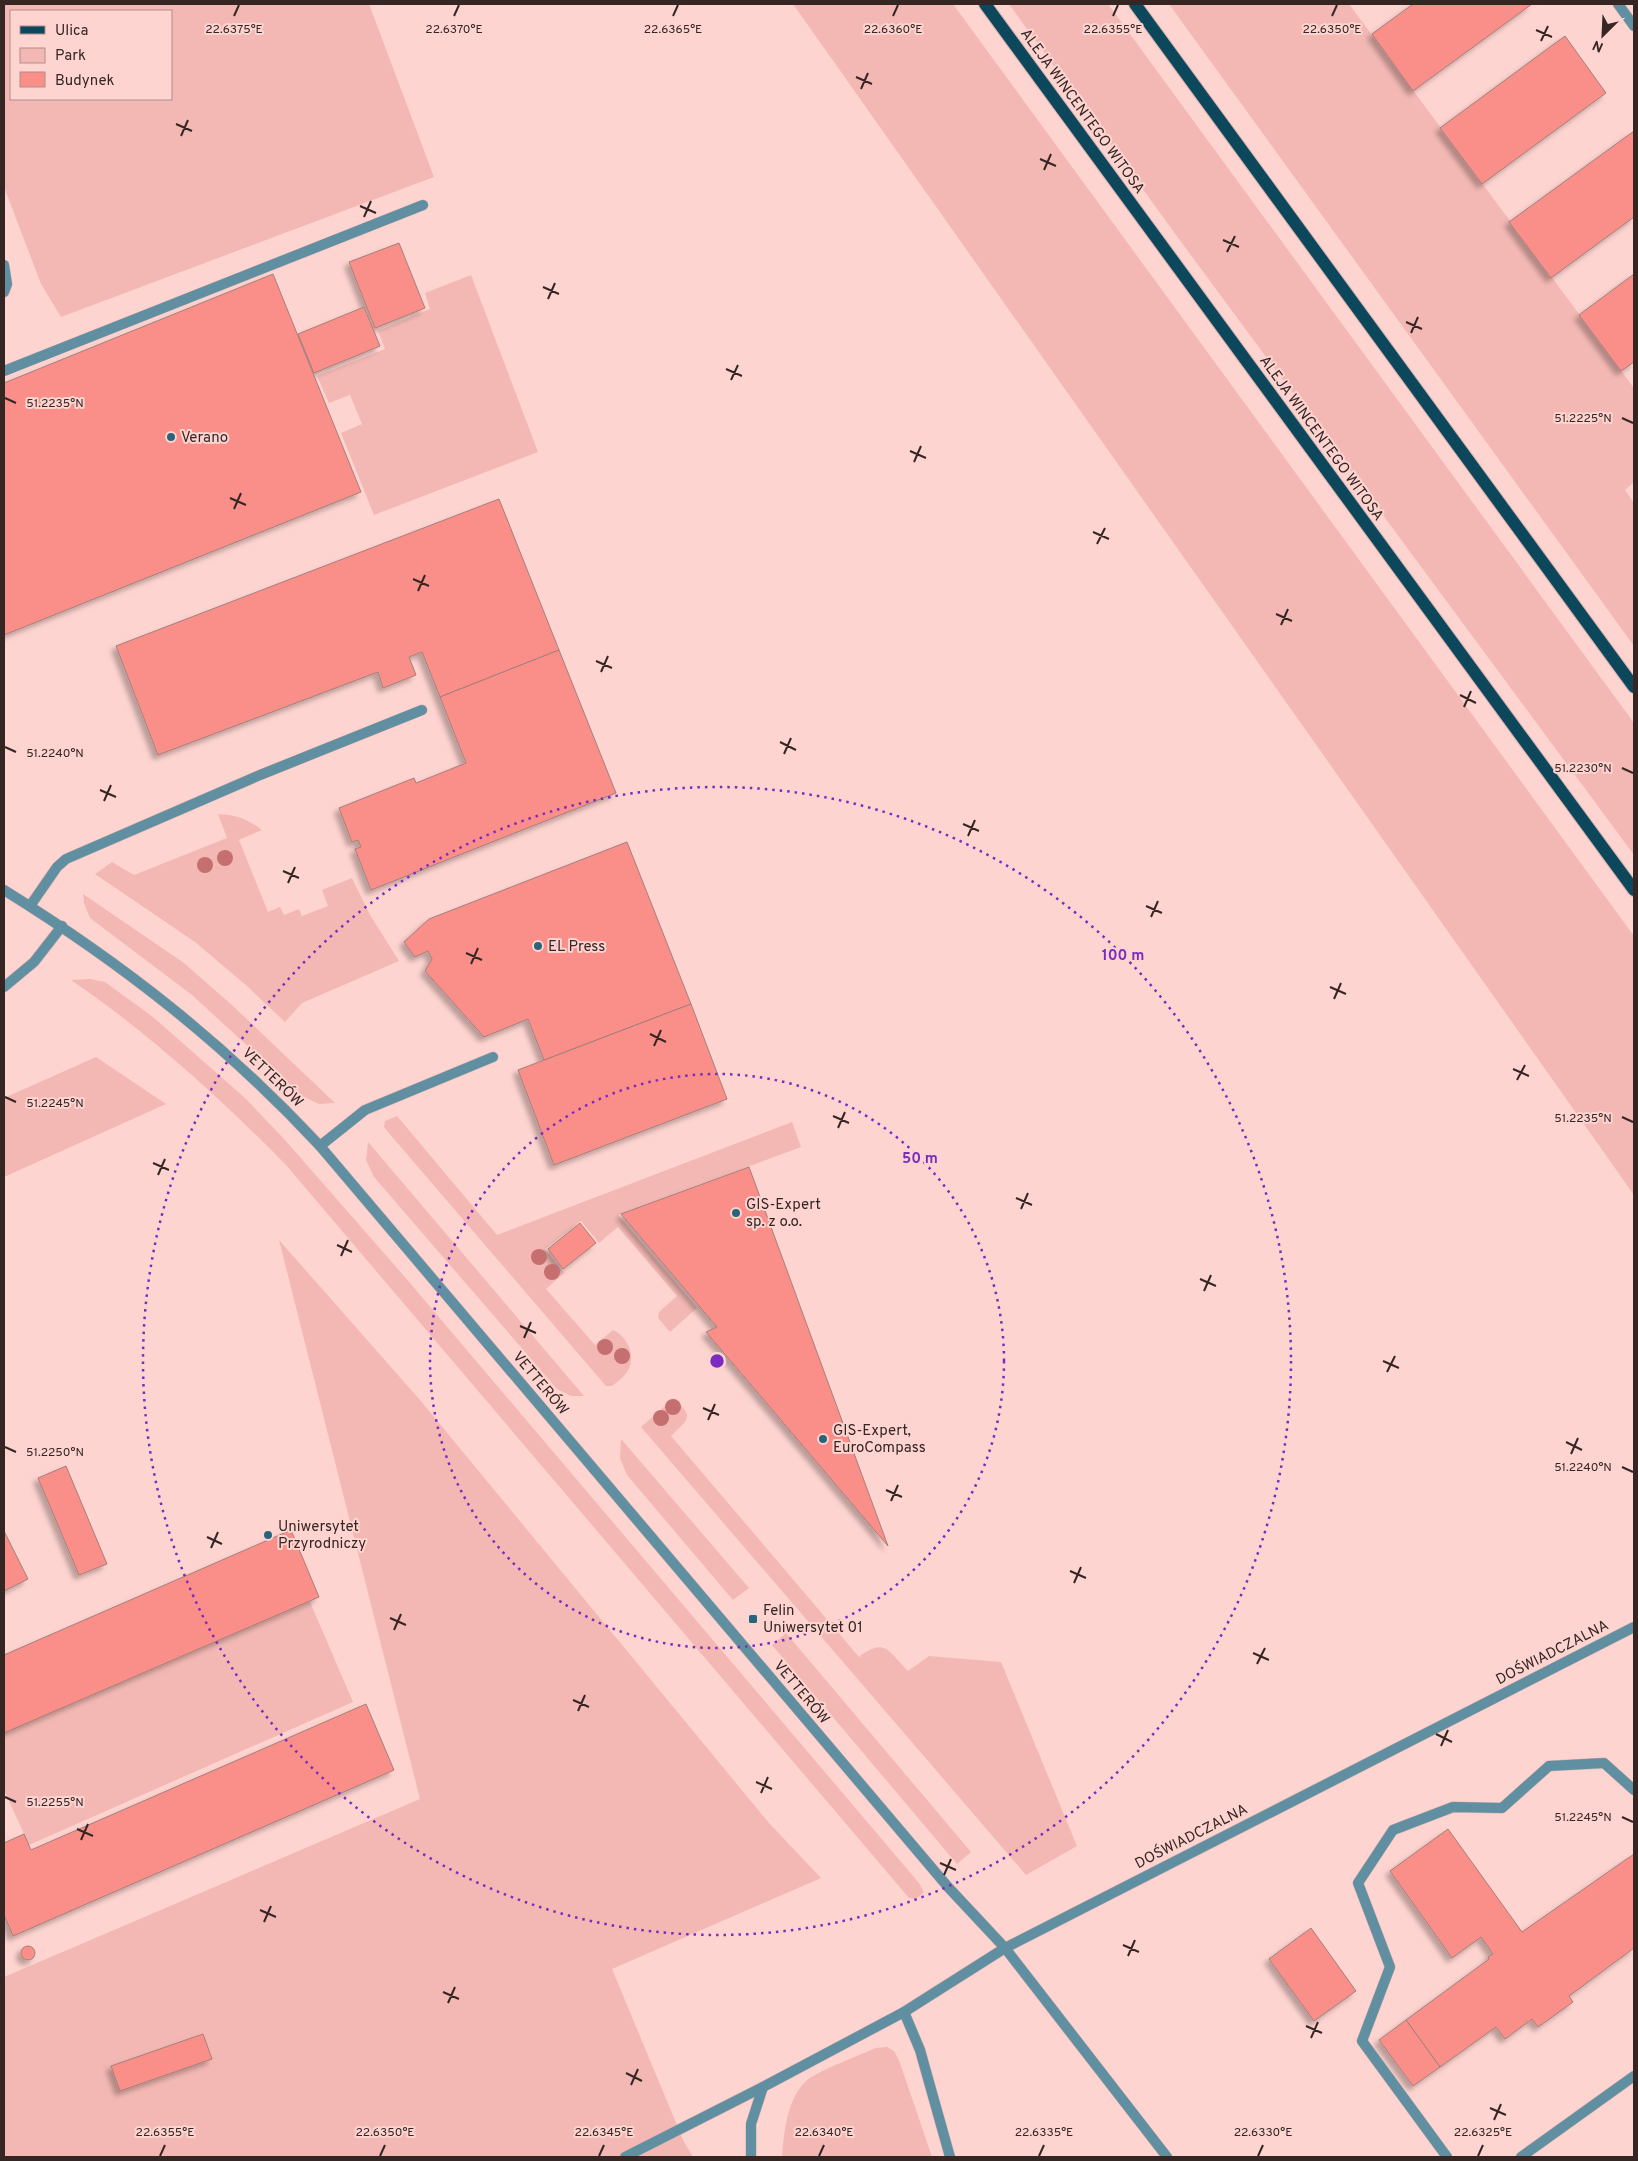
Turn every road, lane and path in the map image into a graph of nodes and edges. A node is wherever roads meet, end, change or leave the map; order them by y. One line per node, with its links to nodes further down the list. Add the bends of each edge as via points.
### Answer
1 (985, 4): 12 (main road, ALEJA WINCENTEGO WITOSA)
2 (1135, 4): 9 (main road)
3 (1618, 4): 4 (street)
4 (1634, 26)
5 (423, 204): 8 (street)
6 (4, 264): 7 (street, via 7,284)
7 (4, 292)
8 (4, 371)
9 (1634, 687)
10 (422, 710): 13 (street, via 66,859)
11 (4, 890): 13 (street, VETTERÓW)
12 (1634, 890)
13 (30, 906): 14 (street, VETTERÓW)
14 (62, 926): 15 (street, via 34,962); 17 (street, VETTERÓW, via 192,1023)
15 (4, 987)
16 (493, 1057): 17 (street, via 365,1110)
17 (320, 1146): 20 (street, VETTERÓW, via 948,1887)
18 (1634, 1627): 20 (street, DOŚWIADCZALNA)
19 (1634, 1790): 28 (street, via 1604,1763 1549,1766 1502,1808 1453,1807 1393,1830 1358,1883 1390,1967 1362,2041)
20 (1005, 1948): 21 (street, DOŚWIADCZALNA); 27 (street, VETTERÓW)
21 (904, 2012): 23 (street, DOŚWIADCZALNA); 26 (street, via 920,2050)
22 (1634, 2076): 29 (street)
23 (763, 2088): 24 (street, DOŚWIADCZALNA); 25 (street, via 751,2124)
24 (625, 2157)
25 (752, 2157)
26 (950, 2157)
27 (1167, 2157)
28 (1447, 2157)
29 (1521, 2157)

